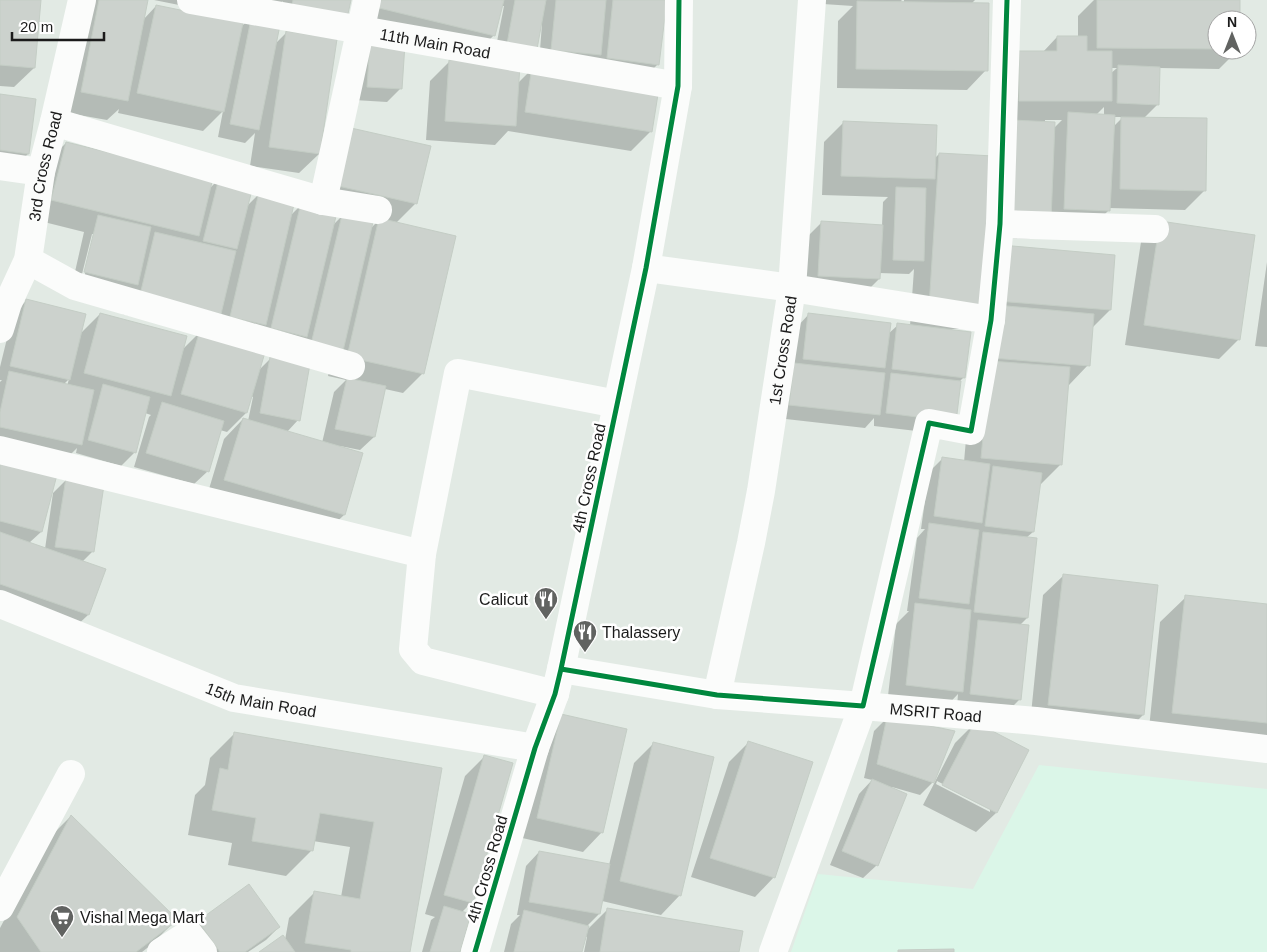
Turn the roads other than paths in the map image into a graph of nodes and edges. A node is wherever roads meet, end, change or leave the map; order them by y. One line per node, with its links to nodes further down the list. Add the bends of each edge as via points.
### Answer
1 (82, 0): 9 (street, 3rd Cross Road)
2 (191, 0): 7 (street, 11th Main Road)
3 (366, 0): 7 (street)
4 (679, 0): 8 (street, 4th Cross Road)
5 (812, 0): 18 (street, 1st Cross Road)
6 (1007, 0): 14 (street)
7 (360, 30): 8 (street, 11th Main Road); 12 (street)
8 (678, 86): 17 (street, 4th Cross Road)
9 (54, 122): 11 (street, 3rd Cross Road); 12 (street)
10 (0, 166): 11 (street)
11 (41, 172): 16 (street, 3rd Cross Road)
12 (323, 201): 13 (street)
13 (378, 210)
14 (1000, 224): 15 (street); 19 (street)
15 (1155, 229)
16 (28, 260): 20 (street, 3rd Cross Road); 21 (street, via 74,286)
17 (646, 268): 18 (street); 22 (street, 4th Cross Road)
18 (792, 288): 19 (street); 27 (street, 1st Cross Road, via 758,508)
19 (991, 320): 28 (street, via 971,431 929,423)
20 (0, 328)
21 (351, 366)
22 (617, 404): 24 (street, MSRIT Road, via 458,374); 26 (street, 4th Cross Road)
23 (0, 450): 24 (street)
24 (422, 554): 26 (street, MSRIT Road, via 413,648 423,661)
25 (0, 604): 29 (street, 15th Main Road, via 234,698)
26 (558, 681): 27 (street, MSRIT Road); 29 (street, 4th Cross Road)
27 (718, 695): 28 (street, MSRIT Road)
28 (863, 706): 30 (street, MSRIT Road, via 1036,721); 36 (street)
29 (535, 748): 35 (street, 4th Cross Road)
30 (1267, 749)
31 (71, 774): 32 (street)
32 (0, 907)
33 (161, 952): 34 (street, via 189,934)
34 (203, 952)
35 (475, 952)
36 (773, 952)

